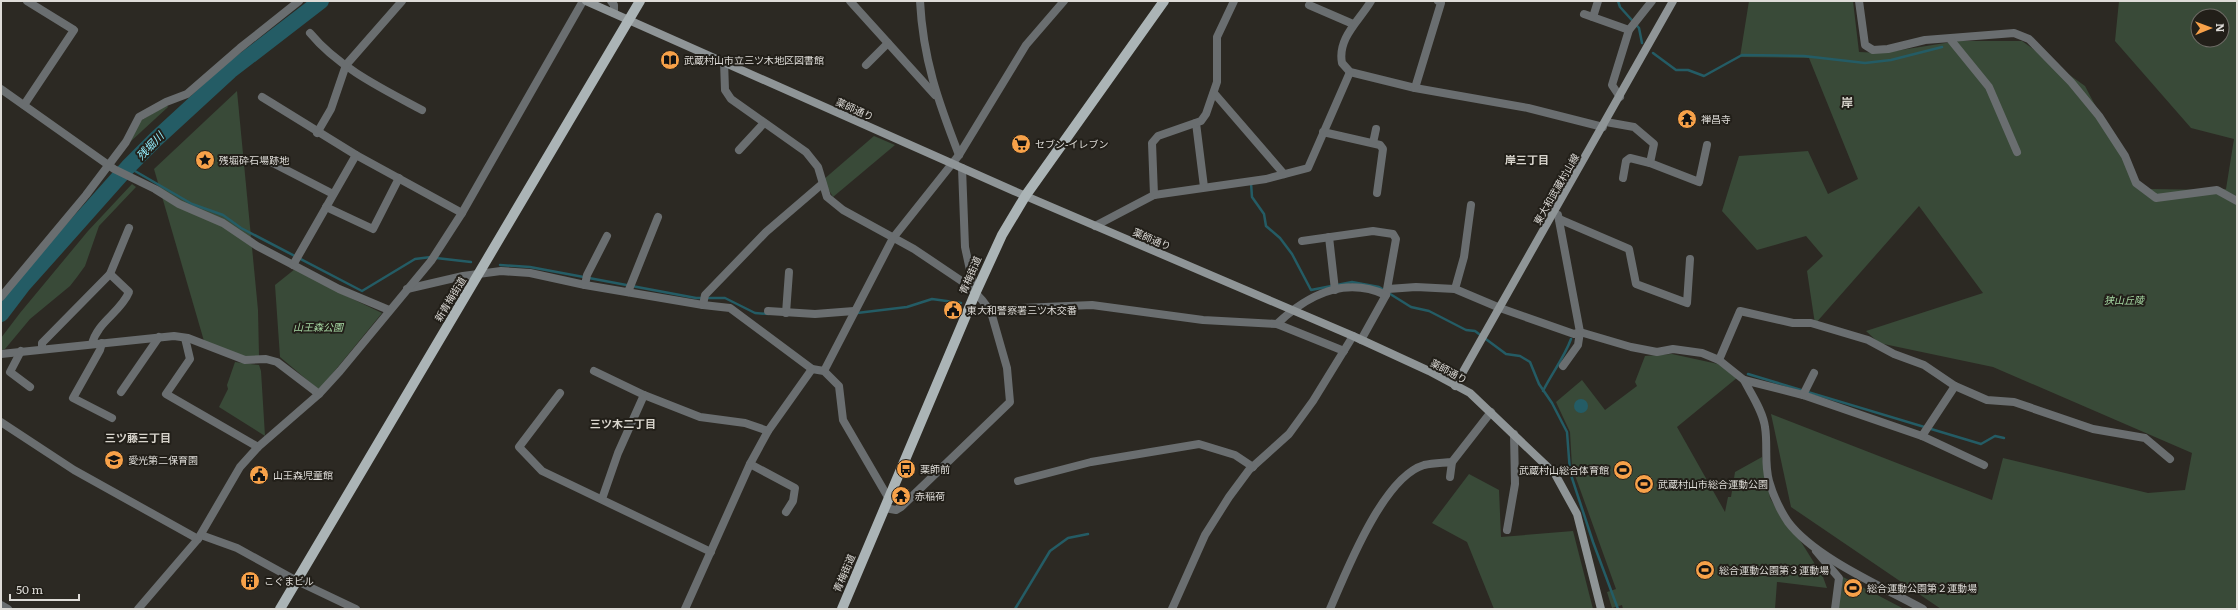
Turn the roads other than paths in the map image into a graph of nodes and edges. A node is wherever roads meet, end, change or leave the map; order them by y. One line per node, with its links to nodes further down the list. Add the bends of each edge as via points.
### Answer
1 (27, 1): 36 (street, via 74,30)
2 (299, 1): 53 (street, via 187,94 139,117)
3 (402, 1): 28 (street)
4 (584, 1): 19 (street, 薬師通り); 68 (street)
5 (611, 1): 19 (street, via 614,5)
6 (640, 1): 20 (main road, 新青梅街道)
7 (850, 1): 25 (street)
8 (920, 1): 33 (street, via 922,33)
9 (1064, 1): 49 (street, via 1026,45)
10 (1164, 1): 62 (main road, 青梅街道)
11 (1234, 1): 32 (street, via 1217,37 1217,82)
12 (1371, 1): 21 (street, via 1365,12)
13 (1438, 1): 30 (street, via 1441,2)
14 (1598, 1): 22 (street, via 1589,16)
15 (1652, 1): 22 (street)
16 (1673, 1): 35 (street, 東大和武蔵村山線)
17 (1859, 1): 24 (street, via 1865,45 1873,50 1925,40)
18 (1309, 5): 21 (street)
19 (614, 14): 20 (street, 薬師通り)
20 (629, 21): 26 (street, 薬師通り); 80 (main road, 新青梅街道)
21 (1353, 24): 29 (street, via 1341,50 1342,63)
22 (1633, 25): 35 (street, via 1612,85)
23 (310, 33): 28 (street)
24 (1950, 39): 47 (street, via 1989,87); 64 (street, via 2014,33 2029,39 2071,82 2099,116 2125,156 2136,183 2156,198 2216,190)
25 (888, 43): 27 (street); 33 (street)
26 (724, 61): 38 (street, via 725,90 731,100); 51 (street, 薬師通り)
27 (866, 64)
28 (346, 65): 37 (street, via 375,85); 42 (street, via 331,109)
29 (1350, 72): 30 (street); 43 (street)
30 (1415, 88): 40 (street)
31 (1, 89): 36 (street)
32 (1214, 93): 39 (street, via 1202,121); 55 (street)
33 (936, 96): 49 (street)
34 (262, 97): 42 (street)
35 (1620, 97): 40 (street, 東大和武蔵村山線)
36 (24, 105): 53 (street)
37 (422, 110)
38 (764, 123): 46 (street); 58 (street, via 806,152 818,167)
39 (1196, 123): 59 (street); 63 (street, via 1158,136 1152,143)
40 (1605, 125): 52 (street, via 1634,127 1654,144); 67 (street, 東大和武蔵村山線)
41 (1376, 129): 44 (street)
42 (317, 132): 48 (street)
43 (1323, 132): 44 (street); 55 (street, via 1308,168)
44 (1373, 143): 60 (street, via 1383,149)
45 (1707, 145): 52 (street, via 1699,182)
46 (739, 150)
47 (2017, 152)
48 (356, 154): 56 (street); 61 (street)
49 (959, 155): 51 (street)
50 (267, 160): 61 (street)
51 (952, 163): 54 (street, 薬師通り); 75 (street)
52 (1650, 163): 57 (street, via 1630,158 1626,161)
53 (111, 167): 78 (street, via 179,204 223,223 240,236); 89 (street)
54 (962, 168): 62 (street, 薬師通り); 88 (street, via 965,247)
55 (1284, 174): 59 (street, via 1266,179)
56 (399, 178): 66 (street, via 372,229); 68 (street)
57 (1623, 178)
58 (822, 184): 75 (street, via 827,198); 90 (street, via 766,232 705,295)
59 (1204, 187): 63 (street)
60 (1377, 193)
61 (333, 194): 66 (street)
62 (1026, 195): 71 (street, 薬師通り); 88 (main road, 青梅街道, via 995,247)
63 (1154, 195): 71 (street)
64 (2237, 201)
65 (1471, 205): 84 (street, via 1464,257)
66 (326, 207): 78 (street)
67 (1557, 208): 70 (street); 91 (street, 東大和武蔵村山線)
68 (462, 213): 83 (street, via 433,258)
69 (658, 217): 86 (street)
70 (1559, 219): 77 (street, via 1630,249 1636,284 1687,303); 99 (street)
71 (1096, 226): 93 (street, 薬師通り)
72 (129, 228): 81 (street)
73 (607, 236): 82 (street, via 587,275)
74 (1329, 237): 76 (street); 85 (street); 87 (street, via 1373,232 1393,234 1396,239)
75 (893, 238): 88 (street, via 969,286); 97 (street)
76 (1302, 241)
77 (1690, 259)
78 (293, 265): 92 (street)
79 (789, 272): 96 (street)
80 (480, 273): 82 (street, via 501,270); 83 (street); 146 (main road, 新青梅街道)
81 (110, 274): 105 (street, via 129,292 94,335); 106 (street, via 42,343)
82 (585, 285): 86 (street)
83 (407, 289): 92 (street)
84 (1455, 289): 87 (street, via 1416,287); 91 (street)
85 (1335, 290): 87 (street, via 1371,287); 93 (street, via 1310,297)
86 (628, 292): 90 (street)
87 (1387, 292): 103 (street)
88 (975, 294): 95 (street); 140 (main road, 青梅街道)
89 (1, 297)
90 (703, 305): 112 (street, via 730,308)
91 (1500, 308): 99 (street, via 1574,334); 117 (street, 東大和武蔵村山線)
92 (389, 310): 123 (street)
93 (1291, 310): 98 (street); 100 (street, 薬師通り)
94 (768, 311): 96 (street)
95 (991, 312): 98 (street, via 1021,308 1092,306 1203,320); 140 (street, via 1007,368 1010,402 901,507 896,510)
96 (786, 313): 97 (street)
97 (853, 313): 114 (street)
98 (1277, 324): 108 (street)
99 (1580, 332): 110 (street, via 1631,347 1657,352 1673,350 1702,353); 111 (street, via 1578,345)
100 (1353, 336): 103 (street, 薬師通り); 108 (street)
101 (159, 338): 102 (street); 104 (street); 120 (street)
102 (185, 338): 123 (street, via 237,358 278,362); 131 (street, via 190,359 166,394)
103 (1361, 340): 117 (street, 薬師通り, via 1429,371)
104 (102, 343): 105 (street); 126 (street, via 73,398)
105 (92, 344): 106 (street)
106 (42, 348): 107 (street)
107 (21, 351): 109 (street); 119 (street, via 10,372)
108 (1344, 351): 136 (street, via 1289,434)
109 (1, 354)
110 (1719, 360): 116 (street); 118 (street, via 1740,311 1793,323 1811,323 1868,340 1894,354 1924,365)
111 (1563, 366)
112 (812, 369): 114 (street); 128 (street)
113 (594, 371): 124 (street)
114 (824, 371): 140 (street, via 839,386 843,420)
115 (1814, 373): 121 (street)
116 (1744, 380): 121 (street); 144 (street, via 1765,425 1766,461 1774,496 1788,522)
117 (1455, 386): 125 (street, 薬師通り, via 1470,393)
118 (1955, 386): 130 (street); 132 (street, via 1987,400 2014,402 2093,429 2145,438)
119 (30, 387)
120 (121, 392)
121 (1805, 392): 130 (street)
122 (560, 393): 139 (street, via 519,447 542,471)
123 (319, 394): 131 (street)
124 (644, 395): 128 (street, via 700,417 745,423); 139 (street, via 618,453)
125 (1491, 412): 129 (street, 薬師通り); 133 (street)
126 (112, 418)
127 (1, 422): 143 (street, via 74,470)
128 (768, 431): 134 (street)
129 (1514, 434): 142 (street, via 1515,484); 156 (street, 薬師通り, via 1555,474 1577,514)
130 (1922, 436): 135 (street)
131 (258, 447): 143 (street, via 240,466)
132 (2170, 459)
133 (1452, 462): 137 (street); 155 (street, via 1424,465 1414,471 1381,503 1349,564)
134 (750, 464): 141 (street, via 795,488 793,501); 145 (street)
135 (1984, 465)
136 (1253, 467): 138 (street, via 1235,455 1199,444 1091,462); 154 (street, via 1229,497 1205,535)
137 (1450, 477)
138 (1018, 481)
139 (602, 499): 145 (street)
140 (887, 504): 153 (main road, 青梅街道)
141 (786, 512)
142 (1507, 530)
143 (199, 537): 146 (street, via 237,548); 149 (street)
144 (1805, 538): 157 (street, via 1839,578); 158 (street, via 1853,572)
145 (711, 552): 152 (street)
146 (297, 581): 150 (main road, 新青梅街道); 151 (street)
147 (1, 605): 148 (street)
148 (8, 609)
149 (138, 609)
150 (280, 609)
151 (356, 609)
152 (685, 609)
153 (842, 609)
154 (1172, 609)
155 (1330, 609)
156 (1601, 609)
157 (1835, 609)
158 (1923, 609)

